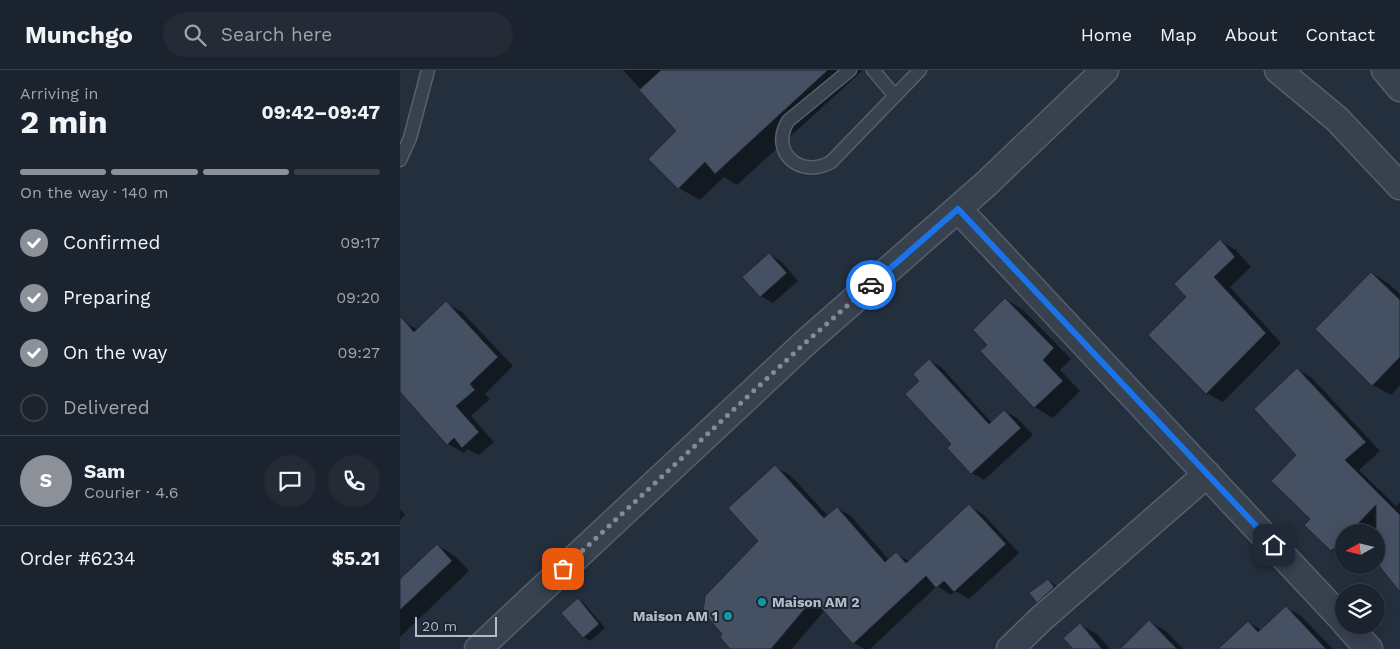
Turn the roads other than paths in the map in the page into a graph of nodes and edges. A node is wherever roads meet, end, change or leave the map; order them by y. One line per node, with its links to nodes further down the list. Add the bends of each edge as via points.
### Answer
1 (428, 70): 10 (lane, via 410,138)
2 (850, 70): 9 (lane, via 788,121 784,128 784,149 798,166 816,168 831,162)
3 (873, 70): 9 (lane)
4 (920, 70): 9 (lane)
5 (1105, 70): 12 (street)
6 (1278, 70): 11 (street, via 1337,119)
7 (1384, 70): 8 (street)
8 (1400, 88)
9 (894, 96)
10 (400, 160)
11 (1400, 186)
12 (958, 209): 13 (street); 16 (street, via 805,343)
13 (1207, 474): 14 (street); 17 (street)
14 (1335, 611)
15 (1356, 634): 18 (street)
16 (478, 649)
17 (1010, 649)
18 (1369, 649)

